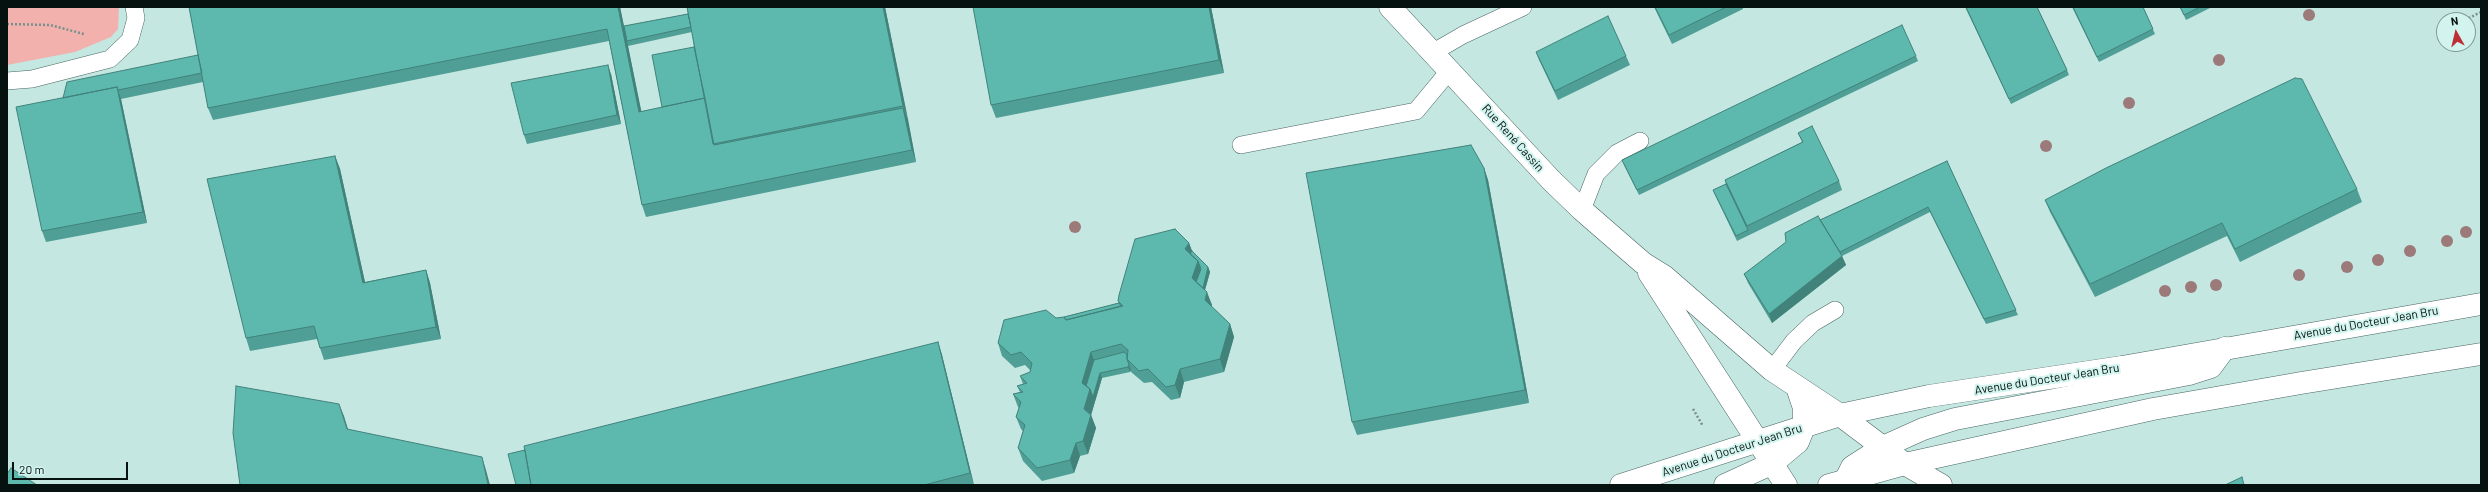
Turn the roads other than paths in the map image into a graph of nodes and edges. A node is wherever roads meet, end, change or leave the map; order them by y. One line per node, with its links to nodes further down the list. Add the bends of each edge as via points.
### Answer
1 (134, 7): 6 (lane, via 136,18 130,40 110,59 32,78)
2 (1390, 7): 4 (street, Rue René Cassin)
3 (1523, 7): 4 (lane, via 1463,35)
4 (1432, 53): 5 (street, Rue René Cassin)
5 (1450, 70): 8 (lane, via 1416,111); 9 (street, Rue René Cassin)
6 (7, 81)
7 (1640, 142): 9 (lane, via 1617,153 1596,174)
8 (1241, 145)
9 (1582, 210): 10 (street, Rue René Cassin)
10 (1643, 263): 15 (street, via 1664,276); 19 (street)
11 (2481, 304): 13 (street, Avenue du Docteur Jean Bru)
12 (1835, 310): 15 (lane, via 1813,323 1794,341)
13 (2225, 348): 17 (street, Avenue du Docteur Jean Bru, via 2122,367 1929,396); 20 (street, via 2211,367 2189,374 1955,419 1923,429)
14 (2481, 354): 22 (street, via 2154,409)
15 (1772, 370): 16 (street)
16 (1797, 387): 17 (street); 18 (street, via 1804,408)
17 (1840, 415): 18 (street, Avenue du Docteur Jean Bru); 20 (street)
18 (1804, 427): 19 (street, Avenue du Docteur Jean Bru); 21 (street, via 1798,442)
19 (1758, 441): 21 (street); 24 (street, Avenue du Docteur Jean Bru)
20 (1883, 447): 22 (street); 23 (street, via 1852,467)
21 (1773, 463): 25 (street); 26 (street)
22 (1904, 464): 23 (street); 27 (street)
23 (1838, 484)
24 (1621, 485)
25 (1725, 485)
26 (1786, 485)
27 (1941, 485)

